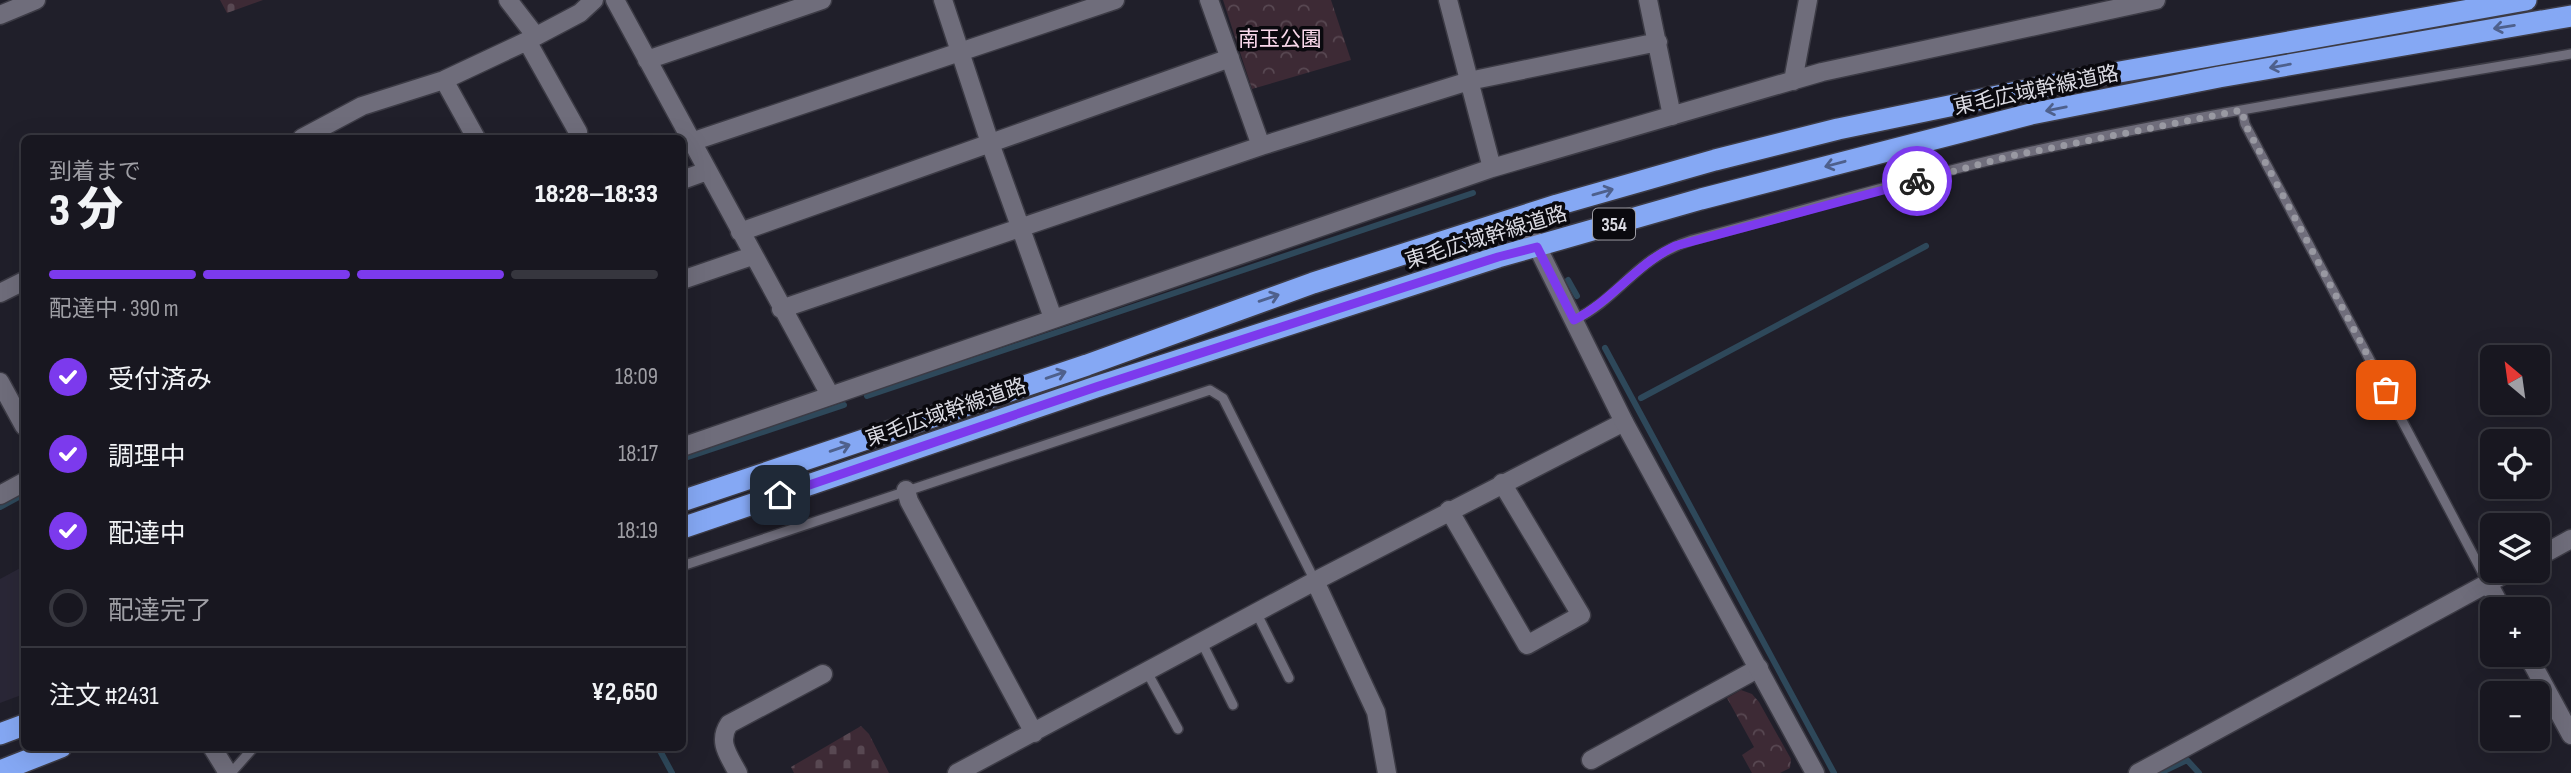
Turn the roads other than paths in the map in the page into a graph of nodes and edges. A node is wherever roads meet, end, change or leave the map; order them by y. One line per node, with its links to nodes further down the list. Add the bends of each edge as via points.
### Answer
1 (36, 0): 14 (street)
2 (508, 0): 16 (street)
3 (594, 0): 16 (street, via 580,13)
4 (615, 0): 21 (street)
5 (821, 0): 21 (street)
6 (943, 0): 18 (street)
7 (1115, 0): 18 (street)
8 (1209, 0): 20 (street)
9 (1448, 0): 23 (street)
10 (1648, 0): 17 (street)
11 (1808, 0): 24 (street)
12 (2156, 0): 24 (street)
13 (2526, 0): 36 (highway, 東毛広域幹線道路 / 354, one-way to 13, via 1838,129 2216,53)
14 (0, 15)
15 (2571, 16): 39 (highway, 東毛広域幹線道路 / 354, one-way to 39, via 2031,114 1701,199)
16 (531, 38): 22 (street); 27 (street)
17 (1658, 41): 23 (street); 26 (street)
18 (960, 52): 30 (street); 31 (street)
19 (2571, 54): 25 (lane)
20 (1230, 58): 31 (street); 32 (street)
21 (647, 60): 30 (street)
22 (444, 80): 28 (street, via 362,106); 29 (street)
23 (1469, 81): 32 (street); 33 (street)
24 (1793, 81): 26 (street)
25 (2242, 110): 46 (lane, via 2011,156 1683,243 1647,261); 62 (lane, via 2245,124)
26 (1672, 116): 33 (street)
27 (578, 132)
28 (308, 135)
29 (474, 135)
30 (691, 142): 34 (street)
31 (990, 143): 37 (street); 38 (street)
32 (1261, 146): 37 (street)
33 (1492, 168): 45 (street)
34 (707, 171): 35 (street); 38 (street)
35 (686, 179)
36 (1522, 216): 39 (street); 56 (highway, 東毛広域幹線道路 / 354, one-way to 36, via 1087,365 1221,314)
37 (1023, 228): 44 (street); 45 (street)
38 (740, 232): 40 (street)
39 (1537, 247): 46 (street); 58 (highway, 東毛広域幹線道路 / 354, via 1096,387)
40 (752, 256): 41 (street); 44 (street)
41 (686, 279)
42 (21, 282): 43 (street)
43 (0, 293)
44 (781, 309): 48 (street)
45 (1053, 318): 48 (street)
46 (1574, 320): 50 (street)
47 (0, 382): 49 (street)
48 (830, 395): 51 (street)
49 (21, 420)
50 (1623, 422): 52 (street); 69 (street)
51 (686, 446)
52 (1502, 483): 57 (street); 57 (street, via 1581,615 1527,645)
53 (21, 484): 55 (street)
54 (906, 490): 61 (lane); 63 (lane, via 1210,390 1223,398); 76 (street)
55 (0, 495)
56 (686, 500)
57 (1449, 510): 63 (street)
58 (686, 527)
59 (2571, 539): 60 (street)
60 (2550, 550)
61 (686, 565)
62 (2480, 568)
63 (1315, 581): 66 (street); 88 (street, via 1376,712)
64 (2488, 583): 65 (street); 89 (street)
65 (2496, 597)
66 (1257, 614): 67 (street); 72 (lane)
67 (1202, 643): 70 (street); 73 (lane)
68 (2534, 667): 78 (street)
69 (1759, 668): 82 (street); 84 (street)
70 (1147, 673): 75 (lane); 76 (street)
71 (823, 674): 86 (street, via 729,724 723,745)
72 (1289, 678)
73 (1233, 705)
74 (21, 726): 77 (highway)
75 (1178, 729)
76 (1034, 733): 87 (street)
77 (0, 734)
78 (2571, 735)
79 (51, 751): 83 (highway)
80 (215, 751): 85 (street)
81 (250, 751): 85 (lane)
82 (1591, 761)
83 (0, 771)
84 (1813, 772)
85 (229, 773)
86 (738, 773)
87 (957, 773)
88 (1387, 773)
89 (2138, 773)

